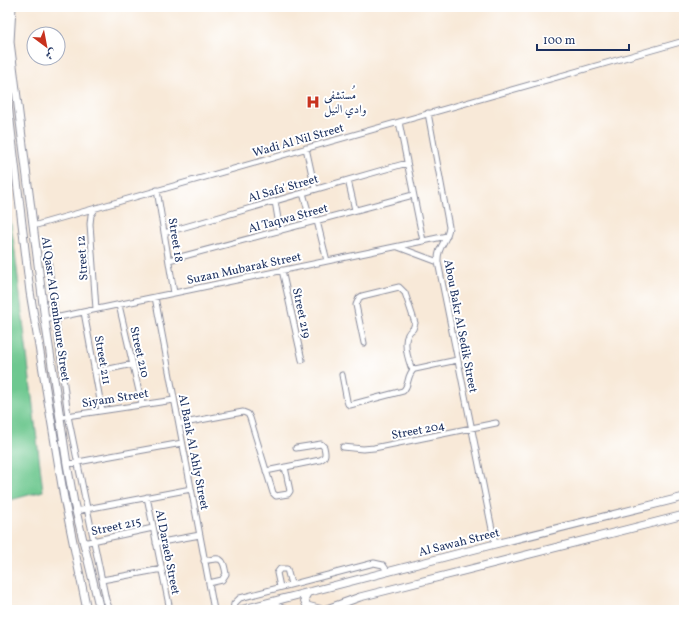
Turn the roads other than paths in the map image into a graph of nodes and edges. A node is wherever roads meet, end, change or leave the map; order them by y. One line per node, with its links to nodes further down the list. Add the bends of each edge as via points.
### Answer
1 (12, 7): 18 (main road, Al Qasr Al Gemhoure Street, via 10,42)
2 (684, 41): 4 (street, Wadi Al Nil Street)
3 (7, 96): 79 (main road, Al Qasr Al Gemhoure Street, via 30,292)
4 (428, 114): 5 (street, Wadi Al Nil Street); 21 (street, Abou Bakr Al Sedik Street, via 449,228)
5 (399, 122): 6 (street, Wadi Al Nil Street); 7 (street)
6 (306, 148): 9 (street); 10 (street, Wadi Al Nil Street)
7 (407, 164): 8 (street, Al Safa' Street); 12 (street)
8 (348, 180): 9 (street, Al Safa' Street); 15 (street)
9 (315, 189): 11 (street, Al Safa' Street)
10 (157, 190): 14 (street, Wadi Al Nil Street); 20 (street, Street 18)
11 (303, 193): 13 (street, Al Safa' Street); 17 (street)
12 (413, 195): 15 (street, Al Taqwa Street); 22 (street)
13 (275, 201): 19 (street); 20 (street, Al Safa' Street)
14 (96, 208): 18 (street, Wadi Al Nil Street); 32 (street, Street 12, via 91,215 90,224)
15 (355, 210): 16 (street, Al Taqwa Street)
16 (318, 221): 17 (street, Al Taqwa Street); 26 (street)
17 (311, 222): 19 (street, Al Taqwa Street)
18 (34, 226): 35 (main road, Al Qasr Al Gemhoure Street)
19 (280, 231): 25 (street, Al Taqwa Street)
20 (164, 233): 25 (street, Street 18)
21 (447, 236): 22 (street, Suzan Mubarak Street); 27 (street, Abou Bakr Al Sedik Street, via 439,249)
22 (422, 241): 24 (street, Suzan Mubarak Street)
23 (46, 243): 34 (street)
24 (397, 246): 26 (street, Suzan Mubarak Street); 27 (street)
25 (169, 260): 29 (street, Street 18)
26 (327, 261): 28 (street, Suzan Mubarak Street)
27 (438, 262): 38 (street, Abou Bakr Al Sedik Street)
28 (282, 270): 29 (street, Suzan Mubarak Street); 37 (street, Street 219)
29 (174, 293): 30 (street, Suzan Mubarak Street)
30 (155, 297): 31 (street, Suzan Mubarak Street); 43 (street, Al Bank Al Ahly Street)
31 (119, 305): 32 (street, Suzan Mubarak Street); 39 (street, Street 210)
32 (96, 309): 33 (street, Suzan Mubarak Street)
33 (84, 312): 34 (street, Suzan Mubarak Street); 41 (street, Street 211)
34 (55, 318): 35 (street, Suzan Mubarak Street); 46 (street)
35 (46, 320): 47 (main road, Al Qasr Al Gemhoure Street)
36 (364, 343): 40 (street, via 357,301 362,296 401,288 405,292 415,323 414,330 408,333 406,339 410,366)
37 (302, 360)
38 (457, 360): 40 (street); 50 (street, Abou Bakr Al Sedik Street)
39 (133, 364): 41 (street); 44 (street, Street 210)
40 (414, 369): 42 (street, via 409,374 407,386 403,391 350,405)
41 (95, 372): 45 (street, Street 211)
42 (342, 375)
43 (174, 400): 44 (street, Siyam Street); 49 (street, Al Bank Al Ahly Street)
44 (142, 404): 45 (street, Siyam Street)
45 (102, 410): 46 (street, Siyam Street)
46 (68, 416): 47 (street, Siyam Street); 54 (street)
47 (60, 417): 55 (main road, Al Qasr Al Gemhoure Street)
48 (496, 423): 50 (street, Street 204)
49 (179, 424): 51 (street, Al Bank Al Ahly Street); 57 (street, via 243,412 248,414)
50 (471, 429): 52 (street, Street 204, via 374,448); 69 (street, Abou Bakr Al Sedik Street)
51 (182, 443): 54 (street); 58 (street, Al Bank Al Ahly Street)
52 (343, 447)
53 (296, 448): 56 (street, via 321,444 325,455 320,460)
54 (78, 462): 55 (street); 61 (street)
55 (67, 464): 62 (main road, Al Qasr Al Gemhoure Street)
56 (285, 468): 57 (street); 57 (street, via 290,491 278,496 273,493)
57 (266, 471)
58 (191, 489): 59 (street); 65 (street, Al Bank Al Ahly Street)
59 (147, 497): 61 (street); 64 (street, Al Daraeb Street)
60 (684, 497): 69 (main road, Al Sawah Street)
61 (87, 509): 62 (street); 66 (street)
62 (76, 511): 67 (main road, Al Qasr Al Gemhoure Street)
63 (684, 515): 87 (main road, via 360,597)
64 (153, 528): 66 (street, Street 215); 68 (street, Al Daraeb Street)
65 (200, 535): 68 (street); 70 (street, Al Bank Al Ahly Street)
66 (93, 540): 67 (street, Street 215); 73 (street)
67 (83, 542): 80 (main road, Al Qasr Al Gemhoure Street)
68 (156, 543): 71 (street, Al Daraeb Street)
69 (495, 544): 72 (main road, Al Sawah Street)
70 (204, 561): 74 (street, Al Bank Al Ahly Street); 74 (street, via 217,558 224,562 226,574 222,580)
71 (162, 569): 73 (street); 82 (street, Al Daraeb Street)
72 (388, 572): 75 (street, via 383,565 374,563); 77 (main road, Al Sawah Street)
73 (102, 580): 81 (street)
74 (209, 583): 83 (street, Al Bank Al Ahly Street)
75 (291, 584): 76 (street); 76 (street, via 287,569 280,569 277,572)
76 (280, 587): 84 (street, via 240,598 234,604)
77 (308, 592): 78 (main road, Al Sawah Street); 87 (main road, via 305,604)
78 (269, 603): 85 (main road, Al Sawah Street); 86 (main road)
79 (87, 610)
80 (100, 610)
81 (110, 610)
82 (170, 610)
83 (214, 610)
84 (233, 610)
85 (240, 610)
86 (285, 610)
87 (324, 610)

